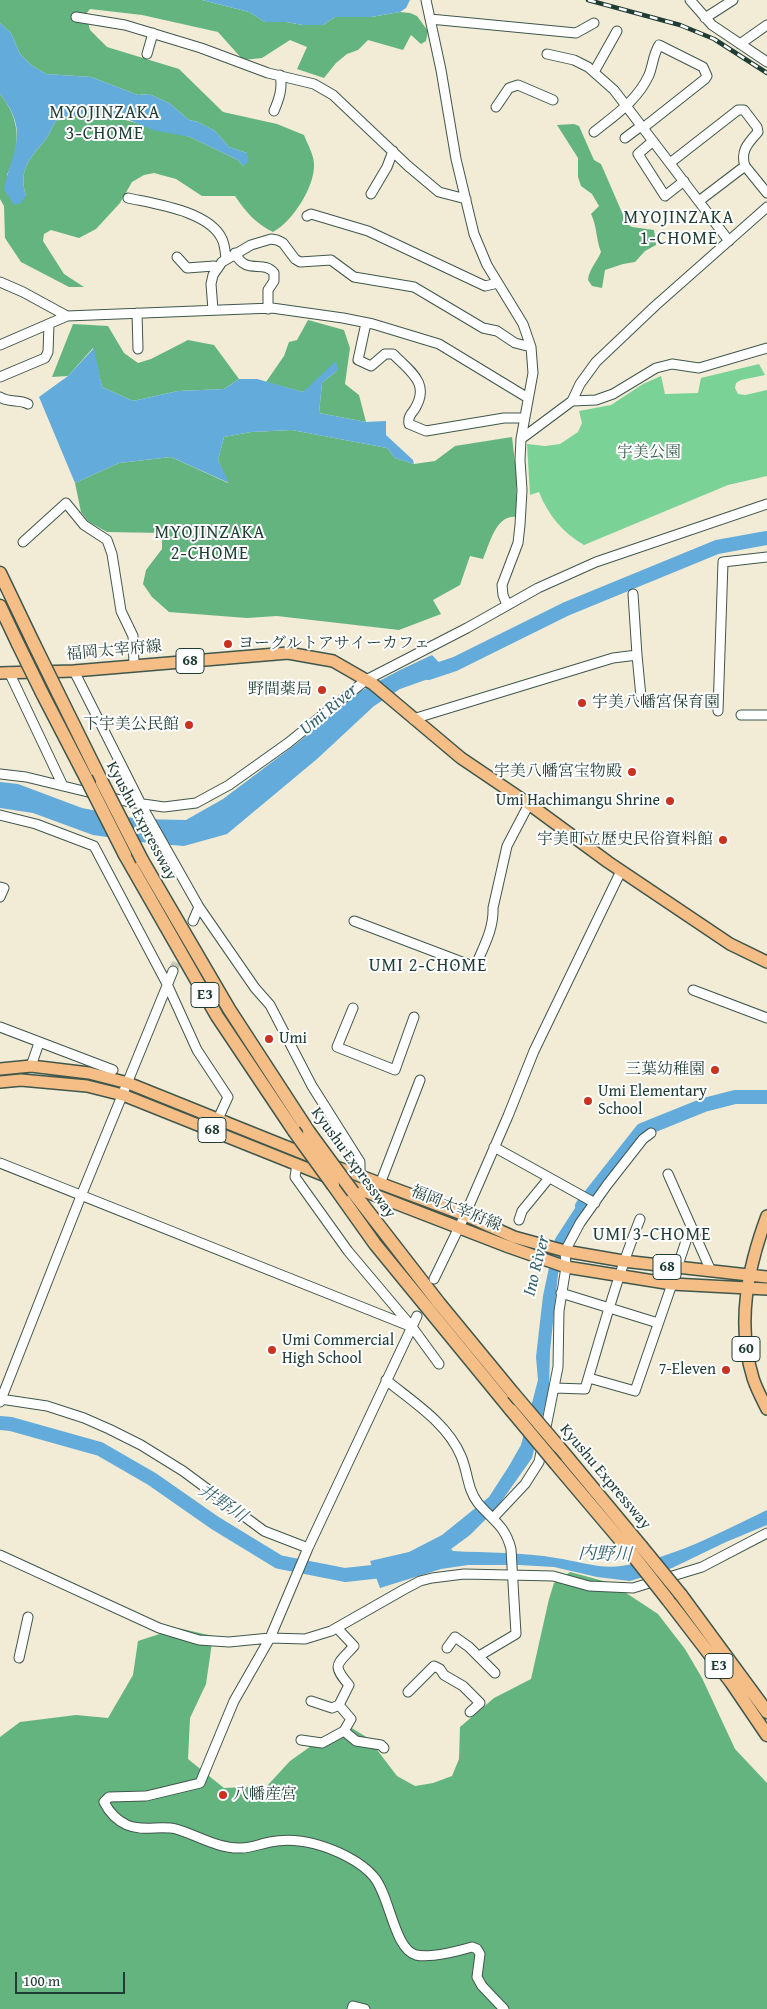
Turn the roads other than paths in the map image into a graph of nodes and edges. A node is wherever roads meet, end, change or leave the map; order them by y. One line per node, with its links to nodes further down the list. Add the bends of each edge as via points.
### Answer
1 (426, 0): 6 (street)
2 (690, 0): 5 (street)
3 (733, 0): 5 (street)
4 (76, 17): 10 (street)
5 (706, 18): 11 (street)
6 (430, 19): 7 (street, via 576,33); 32 (street)
7 (594, 23)
8 (767, 25): 11 (street)
9 (617, 31): 15 (street)
10 (153, 33): 12 (street); 16 (street)
11 (740, 44): 14 (street)
12 (146, 54)
13 (547, 54): 15 (street, via 574,60)
14 (767, 62)
15 (594, 72): 19 (street, via 614,90)
16 (280, 75): 20 (street, via 282,82); 25 (street, via 314,84 333,95)
17 (553, 100): 18 (street, via 518,85 509,88)
18 (496, 107)
19 (626, 107): 21 (street); 21 (street, via 637,96 649,74 659,45 703,67 705,79); 22 (street)
20 (274, 111)
21 (642, 127): 23 (street); 24 (street)
22 (594, 132)
23 (625, 138)
24 (653, 141): 26 (street); 28 (street, via 638,154 665,196)
25 (393, 151): 30 (street); 32 (street, via 440,192)
26 (670, 162): 27 (street, via 738,110 744,110 758,132 744,149); 28 (street)
27 (745, 166): 29 (street); 33 (street)
28 (684, 181): 33 (street)
29 (767, 193)
30 (370, 194)
31 (128, 198): 39 (street, via 182,210 204,222 223,240)
32 (466, 199): 42 (street, via 478,249)
33 (699, 201): 36 (street)
34 (767, 207): 36 (street)
35 (307, 216): 42 (street, via 311,214 368,231 485,286)
36 (729, 240): 56 (street, via 596,362)
37 (235, 253): 39 (street); 43 (street, via 245,265 274,272 274,281 268,290); 50 (street, via 277,240 300,262 331,260 354,277 414,287 482,328 497,331 515,343)
38 (177, 257): 40 (street, via 187,268)
39 (226, 258): 40 (street)
40 (218, 268): 44 (street, via 211,284)
41 (0, 282): 46 (street)
42 (498, 283): 50 (street, via 523,324)
43 (268, 309): 44 (street); 47 (street)
44 (213, 310): 45 (street)
45 (137, 313): 46 (street); 52 (street)
46 (67, 316): 48 (street)
47 (366, 323): 55 (street, via 439,344); 58 (street, via 358,360 372,366 385,354 394,354 418,381 420,400 409,416 409,424 426,431 504,418)
48 (49, 324): 49 (street); 53 (street, via 45,358)
49 (0, 345)
50 (531, 348): 55 (street, via 533,373)
51 (767, 348): 56 (street, via 699,368 672,364 656,368 613,394 596,400)
52 (138, 349)
53 (0, 377)
54 (0, 397): 57 (street)
55 (528, 398): 58 (street)
56 (572, 401): 59 (street)
57 (28, 404)
58 (524, 418): 59 (street)
59 (520, 439): 65 (street, via 520,525 518,543 502,585)
60 (767, 504): 65 (street, via 596,562)
61 (23, 542): 68 (street, via 66,503 84,525 104,536 112,554 121,610 133,636)
62 (767, 557): 73 (street, via 723,562)
63 (0, 574): 160 (highway, Kyushu Expressway / E3, bridge, via 142,860 229,1009 309,1132 439,1304 641,1546)
64 (633, 594): 67 (street)
65 (507, 605): 71 (street)
66 (3, 611): 162 (highway, Kyushu Expressway / E3, bridge, via 125,855 217,1016 294,1130 375,1244 628,1549)
67 (637, 655): 72 (street); 76 (street, via 613,658)
68 (134, 665): 69 (main road, 福岡太宰府線 / 68); 71 (main road, 福岡太宰府線 / 68, via 288,653 333,661)
69 (74, 671): 70 (main road, 福岡太宰府線 / 68); 80 (street)
70 (4, 672): 78 (street)
71 (370, 682): 76 (main road, 68); 80 (street, via 229,785 196,803)
72 (641, 697)
73 (718, 711)
74 (741, 715): 75 (street)
75 (767, 716)
76 (413, 719): 79 (main road, 68, via 461,758)
77 (0, 774): 78 (street)
78 (63, 786): 80 (street)
79 (529, 804): 82 (main road, 68); 87 (street, via 506,846 493,908 494,918 475,967)
80 (142, 806): 85 (street)
81 (0, 814): 90 (street, via 94,846)
82 (621, 871): 88 (main road, 68, via 730,944); 106 (street, via 534,1051)
83 (0, 887): 84 (street, via 4,888)
84 (0, 897)
85 (199, 906): 86 (street); 110 (street, via 270,1005 312,1086 360,1162)
86 (193, 921)
87 (354, 921)
88 (767, 962)
89 (173, 971): 90 (street)
90 (167, 984): 102 (street); 104 (street, via 197,1050 228,1097)
91 (693, 990): 94 (street)
92 (352, 1008): 93 (street, via 337,1047 395,1070)
93 (414, 1017)
94 (767, 1018)
95 (0, 1027): 96 (street)
96 (39, 1043): 97 (street); 99 (street)
97 (31, 1066): 98 (main road, 福岡太宰府線 / 68); 102 (main road, 福岡太宰府線 / 68, via 89,1073)
98 (0, 1069)
99 (113, 1070)
100 (420, 1080): 112 (street)
101 (0, 1082): 103 (main road, 福岡太宰府線 / 68, via 21,1080 87,1086)
102 (128, 1083): 103 (street); 104 (main road, 福岡太宰府線 / 68)
103 (124, 1095): 108 (main road, 福岡太宰府線 / 68); 113 (street)
104 (218, 1119): 110 (main road, 福岡太宰府線 / 68)
105 (651, 1133): 114 (street)
106 (494, 1147): 111 (street); 115 (street)
107 (0, 1163): 113 (street)
108 (297, 1164): 120 (main road, 福岡太宰府線 / 68); 137 (street, via 294,1177 348,1251)
109 (668, 1174): 119 (street)
110 (360, 1177): 112 (main road, 福岡太宰府線 / 68)
111 (550, 1178): 114 (street); 118 (street, via 522,1210)
112 (380, 1184): 115 (main road, 福岡太宰府線 / 68)
113 (81, 1196): 137 (street); 142 (street)
114 (594, 1202): 121 (street)
115 (465, 1215): 120 (street); 121 (main road, 福岡太宰府線 / 68, via 514,1237)
116 (767, 1216): 126 (main road, 60)
117 (640, 1219): 122 (street)
118 (519, 1220)
119 (692, 1226): 124 (street); 125 (street)
120 (459, 1227): 123 (main road, 福岡太宰府線 / 68); 129 (street)
121 (565, 1251): 122 (main road, 福岡太宰府線 / 68); 123 (street)
122 (623, 1261): 124 (main road, 福岡太宰府線 / 68); 127 (street)
123 (566, 1267): 127 (main road, 福岡太宰府線 / 68); 133 (street)
124 (677, 1268): 125 (main road, 福岡太宰府線 / 68)
125 (711, 1272): 126 (main road, 福岡太宰府線 / 68)
126 (750, 1274): 128 (main road, 福岡太宰府線 / 68); 131 (main road, 60)
127 (620, 1276): 130 (main road, 福岡太宰府線 / 68); 134 (street)
128 (767, 1277)
129 (434, 1279)
130 (672, 1284): 131 (main road, 福岡太宰府線 / 68); 136 (street)
131 (747, 1286): 132 (main road, 福岡太宰府線 / 68); 143 (main road, 60, via 746,1348 753,1378)
132 (767, 1289)
133 (561, 1293): 134 (street); 141 (street)
134 (608, 1309): 136 (street); 139 (street)
135 (417, 1316): 137 (street)
136 (658, 1323): 139 (street, via 635,1391)
137 (412, 1327): 138 (street); 140 (street)
138 (439, 1364)
139 (589, 1378): 141 (street, via 585,1389)
140 (386, 1380): 144 (street, via 448,1434 461,1456 468,1484 477,1502); 146 (street)
141 (554, 1388): 144 (street, via 539,1462 525,1484)
142 (1, 1400): 146 (street, via 47,1406 84,1418 142,1445 264,1531)
143 (767, 1407)
144 (493, 1518): 148 (street, via 508,1536)
145 (767, 1533): 148 (street, via 702,1567 634,1588 589,1586 552,1576)
146 (308, 1549): 151 (street)
147 (0, 1555): 151 (street, via 183,1637 229,1642)
148 (511, 1572): 150 (street, via 464,1574 420,1581); 153 (street, via 516,1634)
149 (28, 1617): 154 (street)
150 (337, 1628): 151 (street, via 306,1639); 158 (street, via 354,1646 337,1668 349,1686)
151 (270, 1638): 167 (street, via 234,1701 200,1783 146,1796 109,1797 104,1802 107,1811 126,1825 175,1829 229,1848 287,1840 324,1847 357,1863 374,1877 387,1899 405,1949 425,1956 472,1947 477,1949 480,1954 477,1977)
152 (447, 1648): 153 (street, via 455,1637)
153 (479, 1656): 155 (street)
154 (19, 1658)
155 (495, 1673)
156 (408, 1692): 159 (street, via 434,1666 480,1702)
157 (311, 1701): 158 (street, via 332,1708)
158 (339, 1705): 161 (street, via 351,1719)
159 (470, 1712)
160 (767, 1712)
161 (344, 1731): 163 (street, via 322,1743); 164 (street, via 356,1741)
162 (767, 1734)
163 (301, 1740)
164 (384, 1748)
165 (352, 2009): 166 (street, via 353,2006)
166 (365, 2009)
167 (504, 2009)

